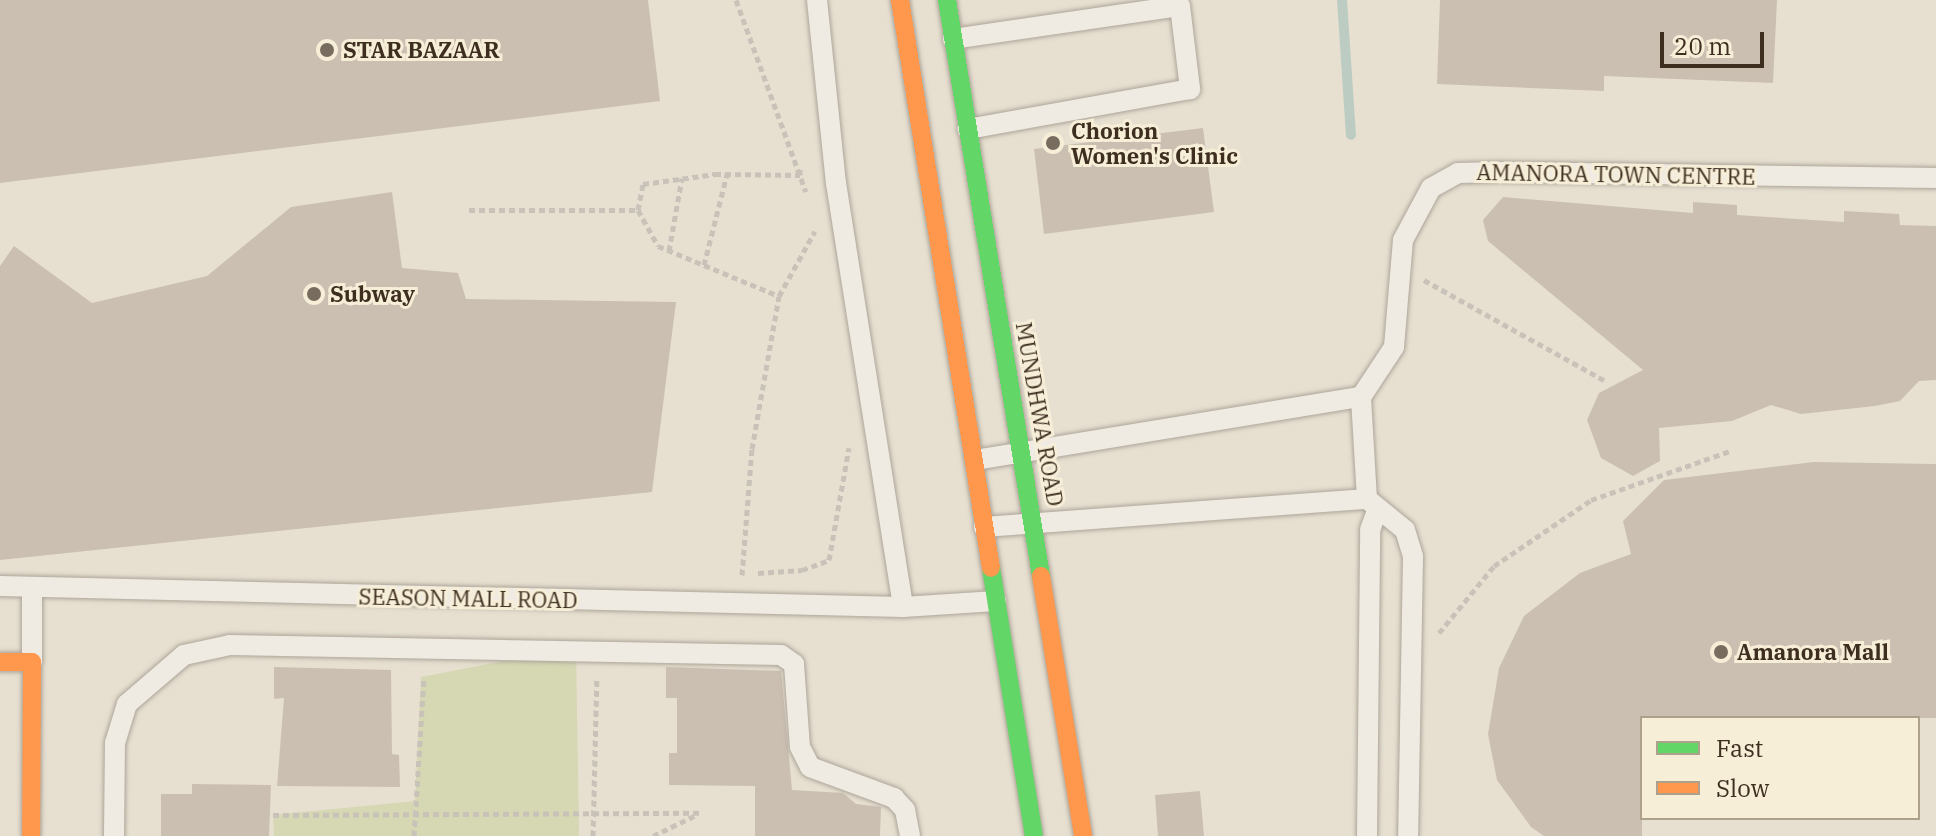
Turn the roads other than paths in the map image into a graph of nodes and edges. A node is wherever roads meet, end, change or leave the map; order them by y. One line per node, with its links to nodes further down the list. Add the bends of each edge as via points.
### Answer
1 (817, 0): 16 (lane, via 836,183)
2 (900, 0): 9 (main road)
3 (947, 0): 4 (main road, MUNDHWA ROAD)
4 (953, 39): 5 (main road, MUNDHWA ROAD); 5 (lane, via 1180,6 1190,89)
5 (968, 129): 8 (main road, MUNDHWA ROAD)
6 (1936, 178): 7 (lane, AMANORA TOWN CENTRE, via 1458,173 1431,188 1414,212 1403,240 1394,347)
7 (1361, 397): 8 (lane); 10 (lane)
8 (1021, 453): 9 (lane); 11 (main road, MUNDHWA ROAD)
9 (975, 460): 12 (main road)
10 (1372, 504): 11 (lane); 24 (lane); 25 (lane, via 1405,530 1413,557)
11 (1033, 520): 12 (lane); 23 (main road, MUNDHWA ROAD)
12 (984, 527): 15 (main road)
13 (0, 586): 14 (lane, SEASON MALL ROAD)
14 (32, 589): 16 (lane, SEASON MALL ROAD); 18 (lane)
15 (996, 601): 16 (lane, SEASON MALL ROAD); 22 (main road)
16 (903, 607)
17 (0, 662): 18 (main road)
18 (32, 662): 19 (main road)
19 (31, 836)
20 (114, 836): 21 (lane, via 115,743 127,704 184,655 230,645 781,655 794,664 800,747 810,767 894,798 905,810)
21 (910, 836)
22 (1034, 836)
23 (1083, 836)
24 (1367, 836)
25 (1408, 836)

